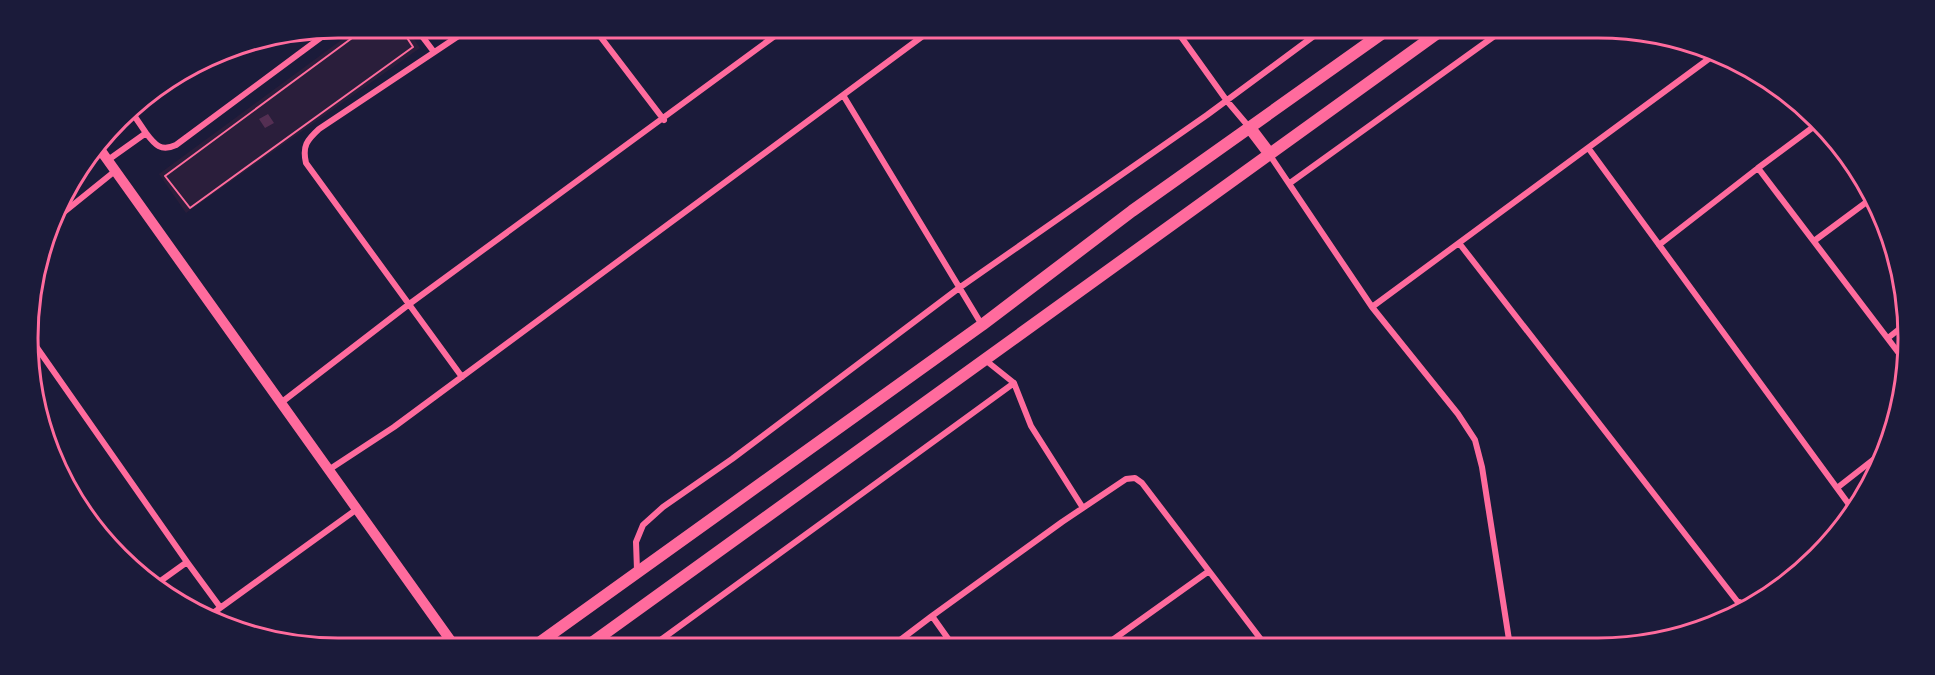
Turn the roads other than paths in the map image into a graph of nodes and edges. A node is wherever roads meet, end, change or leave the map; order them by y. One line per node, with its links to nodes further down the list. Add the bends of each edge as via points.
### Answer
1 (320, 38): 20 (street, via 176,145 167,149 157,147)
2 (423, 38): 12 (street)
3 (455, 38): 12 (street)
4 (601, 38): 17 (street)
5 (771, 38): 17 (street)
6 (920, 38): 14 (street)
7 (1182, 38): 15 (street)
8 (1311, 38): 15 (street)
9 (1375, 38): 19 (main road)
10 (1431, 38): 23 (main road)
11 (1492, 38): 27 (street)
12 (434, 52): 34 (street, via 319,129 305,142 304,151 306,163)
13 (1710, 59): 21 (street)
14 (843, 95): 33 (street); 42 (street)
15 (1227, 101): 19 (street); 33 (street)
16 (135, 117): 20 (street)
17 (664, 120): 34 (street)
18 (1812, 127): 25 (street)
19 (1250, 128): 23 (main road); 36 (main road, via 1132,211)
20 (146, 133): 24 (street)
21 (1589, 149): 31 (street); 32 (street)
22 (102, 152): 24 (street)
23 (1269, 153): 27 (street); 41 (main road)
24 (108, 160): 26 (street)
25 (1758, 168): 30 (street); 32 (street)
26 (115, 171): 29 (street); 44 (street)
27 (1290, 183): 35 (street)
28 (1866, 203): 30 (street)
29 (66, 210)
30 (1814, 241): 38 (street)
31 (1459, 243): 35 (street); 55 (street)
32 (1659, 245): 47 (street)
33 (959, 288): 36 (street); 52 (street, via 643,525 636,542)
34 (408, 305): 42 (street); 44 (street)
35 (1372, 307): 67 (street, via 1458,414 1474,440 1482,467)
36 (982, 325): 52 (main road)
37 (1898, 330): 38 (street)
38 (1887, 338): 40 (street)
39 (38, 349): 51 (street)
40 (1897, 351)
41 (984, 358): 43 (street); 61 (main road)
42 (462, 377): 46 (street)
43 (1014, 383): 50 (street, via 1031,426); 62 (street)
44 (282, 402): 46 (street)
45 (1871, 462): 47 (street)
46 (330, 469): 49 (street)
47 (1837, 488): 48 (street)
48 (1848, 503)
49 (358, 508): 56 (street); 59 (street)
50 (1083, 508): 53 (street, via 1126,479 1135,478); 58 (street)
51 (187, 562): 54 (street); 56 (street)
52 (637, 570): 60 (main road)
53 (1209, 571): 65 (street); 66 (street)
54 (161, 580)
55 (1739, 602)
56 (220, 607): 57 (street)
57 (215, 611)
58 (932, 616): 63 (street); 64 (street)
59 (449, 638)
60 (545, 638)
61 (600, 638)
62 (663, 638)
63 (903, 638)
64 (948, 638)
65 (1117, 638)
66 (1260, 638)
67 (1509, 638)

